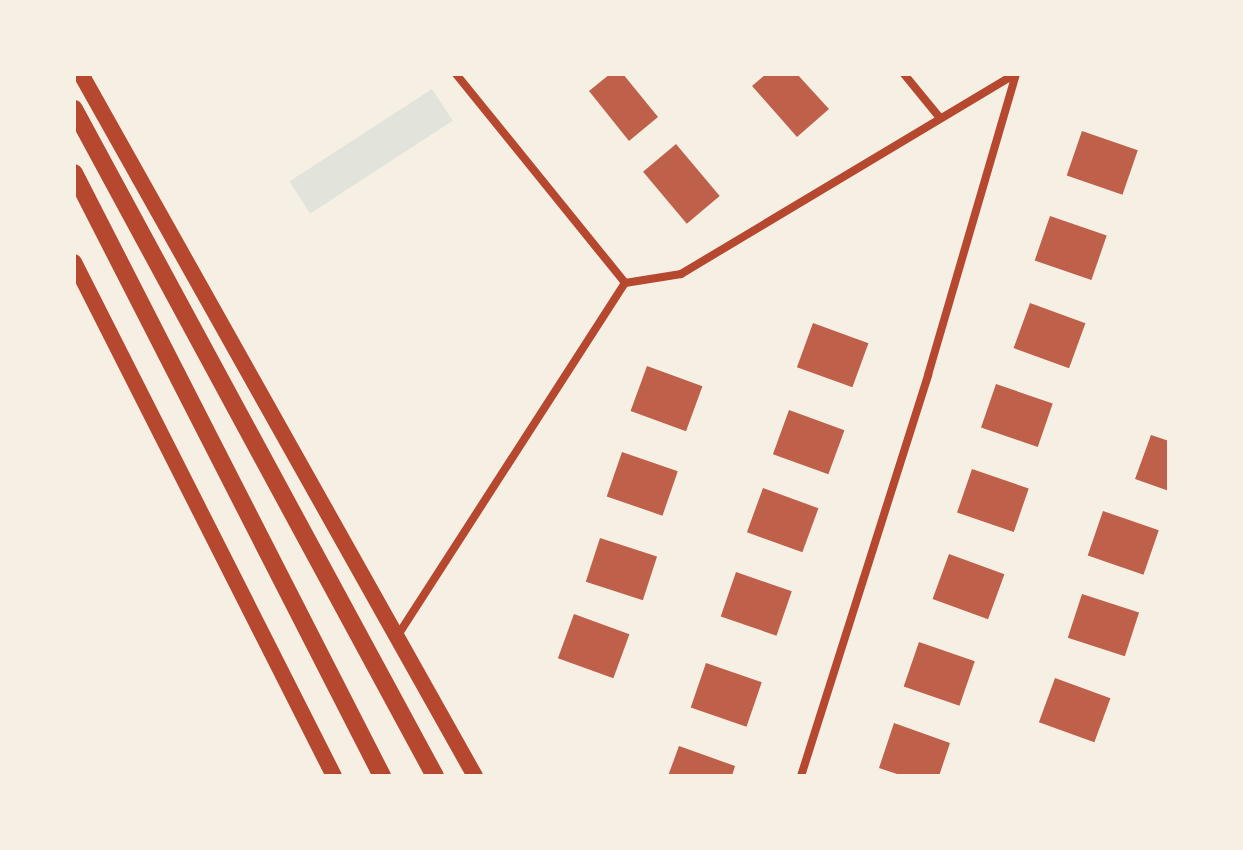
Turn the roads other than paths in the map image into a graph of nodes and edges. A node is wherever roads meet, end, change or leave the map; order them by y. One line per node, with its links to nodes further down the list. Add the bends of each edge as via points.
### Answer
1 (81, 74): 10 (main road)
2 (456, 74): 9 (street)
3 (904, 74): 6 (street)
4 (1016, 74): 6 (street); 15 (street, via 928,375)
5 (74, 109): 13 (highway)
6 (940, 118): 9 (street, via 681,274)
7 (74, 173): 12 (highway)
8 (74, 262): 11 (main road)
9 (625, 283): 10 (street)
10 (398, 635): 14 (main road)
11 (334, 776)
12 (382, 776)
13 (435, 776)
14 (475, 776)
15 (801, 776)

